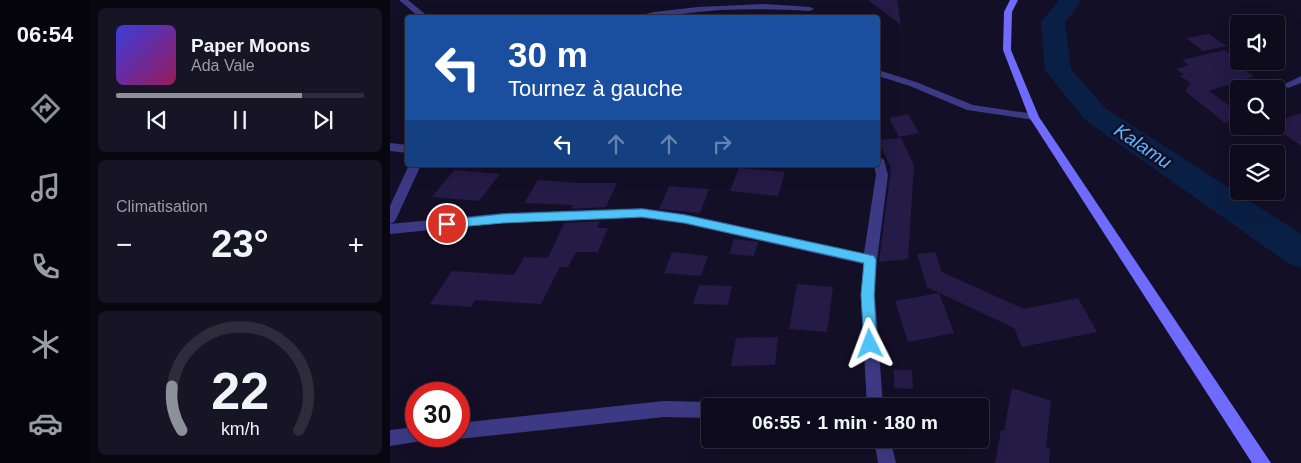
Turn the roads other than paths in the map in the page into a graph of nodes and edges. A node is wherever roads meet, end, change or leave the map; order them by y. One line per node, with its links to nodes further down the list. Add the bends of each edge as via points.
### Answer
1 (403, 0): 7 (street)
2 (787, 0): 5 (street)
3 (807, 0): 6 (street)
4 (1014, 0): 12 (main road, via 1008,12 1007,50)
5 (778, 6): 6 (street); 8 (street)
6 (811, 13)
7 (422, 15)
8 (658, 15)
9 (880, 74): 12 (street, via 971,108)
10 (1301, 79): 11 (street)
11 (1288, 84)
12 (1034, 117): 27 (main road)
13 (390, 147): 14 (street)
14 (405, 149)
15 (414, 167): 17 (street)
16 (880, 167): 19 (street, via 882,175)
17 (390, 220)
18 (390, 229): 19 (street, via 503,218 642,213 685,219)
19 (870, 260): 20 (street, via 868,295)
20 (874, 398)
21 (701, 410): 22 (street, via 664,409)
22 (470, 430)
23 (405, 436): 24 (street)
24 (390, 438)
25 (884, 448): 26 (street)
26 (887, 463)
27 (1262, 463)

